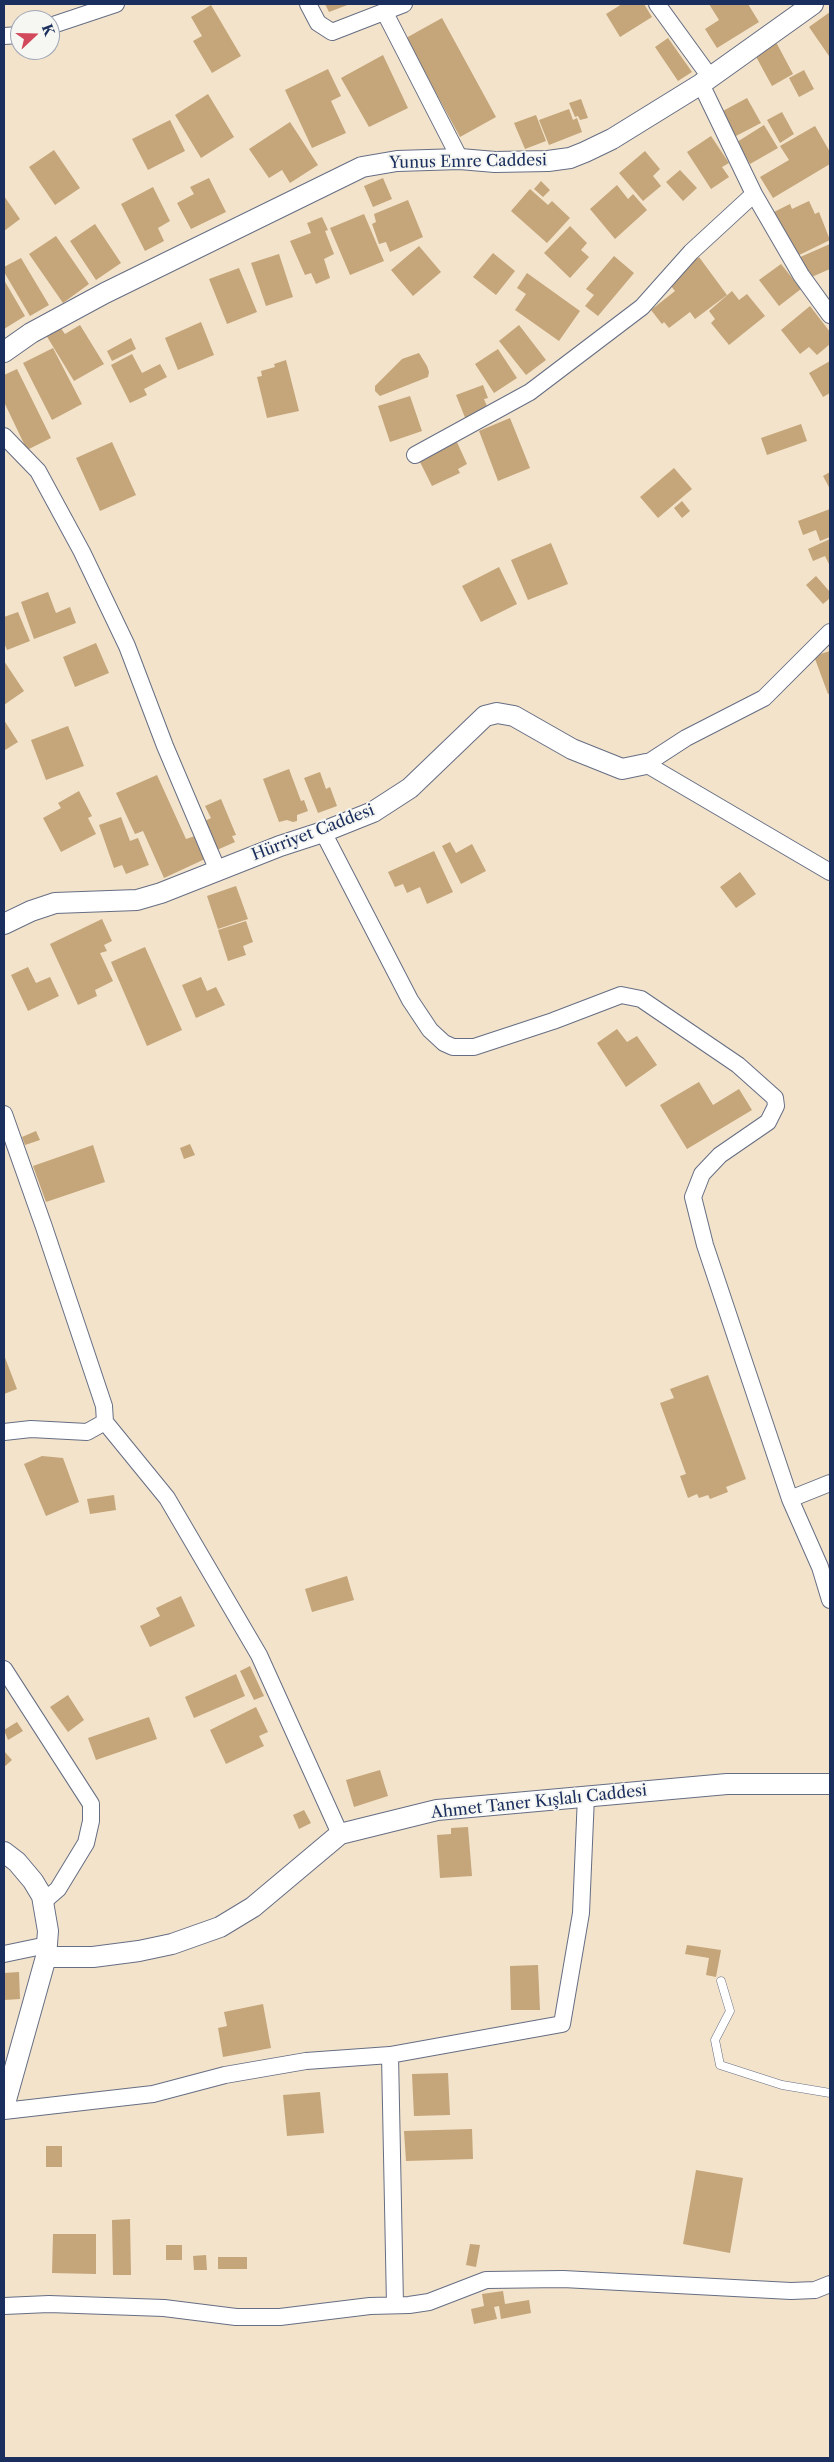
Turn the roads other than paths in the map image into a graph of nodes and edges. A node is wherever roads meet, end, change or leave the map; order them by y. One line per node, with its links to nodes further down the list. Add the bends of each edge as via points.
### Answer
1 (116, 4): 7 (street)
2 (308, 4): 6 (street, via 318,23 332,32)
3 (404, 4): 6 (street)
4 (658, 4): 8 (street)
5 (813, 4): 8 (street, Yunus Emre Caddesi)
6 (384, 12): 9 (street)
7 (60, 23)
8 (706, 80): 9 (street, Yunus Emre Caddesi, via 612,139 570,158 495,162); 10 (street)
9 (460, 159): 12 (street, Yunus Emre Caddesi, via 397,161 362,167 105,293 31,333)
10 (754, 194): 11 (street, via 801,275); 14 (street, via 691,252 642,307 530,392)
11 (830, 315)
12 (4, 352)
13 (4, 436): 18 (street, via 38,471 82,552 128,646 165,746)
14 (415, 455)
15 (830, 632): 16 (street, via 764,698 686,738)
16 (646, 764): 17 (street, Hürriyet Caddesi, via 622,769 572,749 514,716 497,713 485,716 410,788 392,801); 19 (street)
17 (324, 832): 18 (street, Hürriyet Caddesi); 25 (street, via 410,1000 430,1030 444,1043 453,1047 474,1047 621,995 641,999 738,1066 775,1098 776,1106 768,1122 720,1155 702,1174 693,1197 705,1245)
18 (218, 871): 20 (street, Hürriyet Caddesi, via 137,900 55,903)
19 (830, 872)
20 (4, 924)
21 (4, 1117): 22 (street, via 104,1406)
22 (106, 1422): 23 (street, via 87,1432 31,1429); 30 (street, via 167,1498 259,1655)
23 (4, 1432)
24 (830, 1483): 25 (street)
25 (790, 1499): 26 (street, via 820,1567)
26 (830, 1600)
27 (4, 1669): 32 (street, via 91,1804 86,1844 58,1889)
28 (830, 1784): 29 (street, Ahmet Taner Kışlalı Caddesi, via 727,1784)
29 (586, 1796): 30 (street, Ahmet Taner Kışlalı Caddesi, via 437,1810); 36 (street, via 582,1913 562,2024)
30 (340, 1834): 33 (street, Ahmet Taner Kışlalı Caddesi, via 253,1908 220,1926 172,1944 139,1951 93,1957)
31 (4, 1852): 32 (street, via 34,1881)
32 (43, 1902): 33 (street, via 48,1930)
33 (47, 1951): 34 (street); 38 (street)
34 (4, 1954)
35 (721, 1980): 37 (lane, via 730,2010 716,2040 720,2065 782,2085)
36 (390, 2055): 38 (street, via 306,2061 225,2075 153,2094); 40 (street)
37 (830, 2093)
38 (4, 2109)
39 (830, 2284): 40 (street, via 815,2290 791,2291 563,2279 486,2280 429,2302)
40 (395, 2305): 41 (street, via 280,2317 164,2308 49,2304)
41 (4, 2306)

